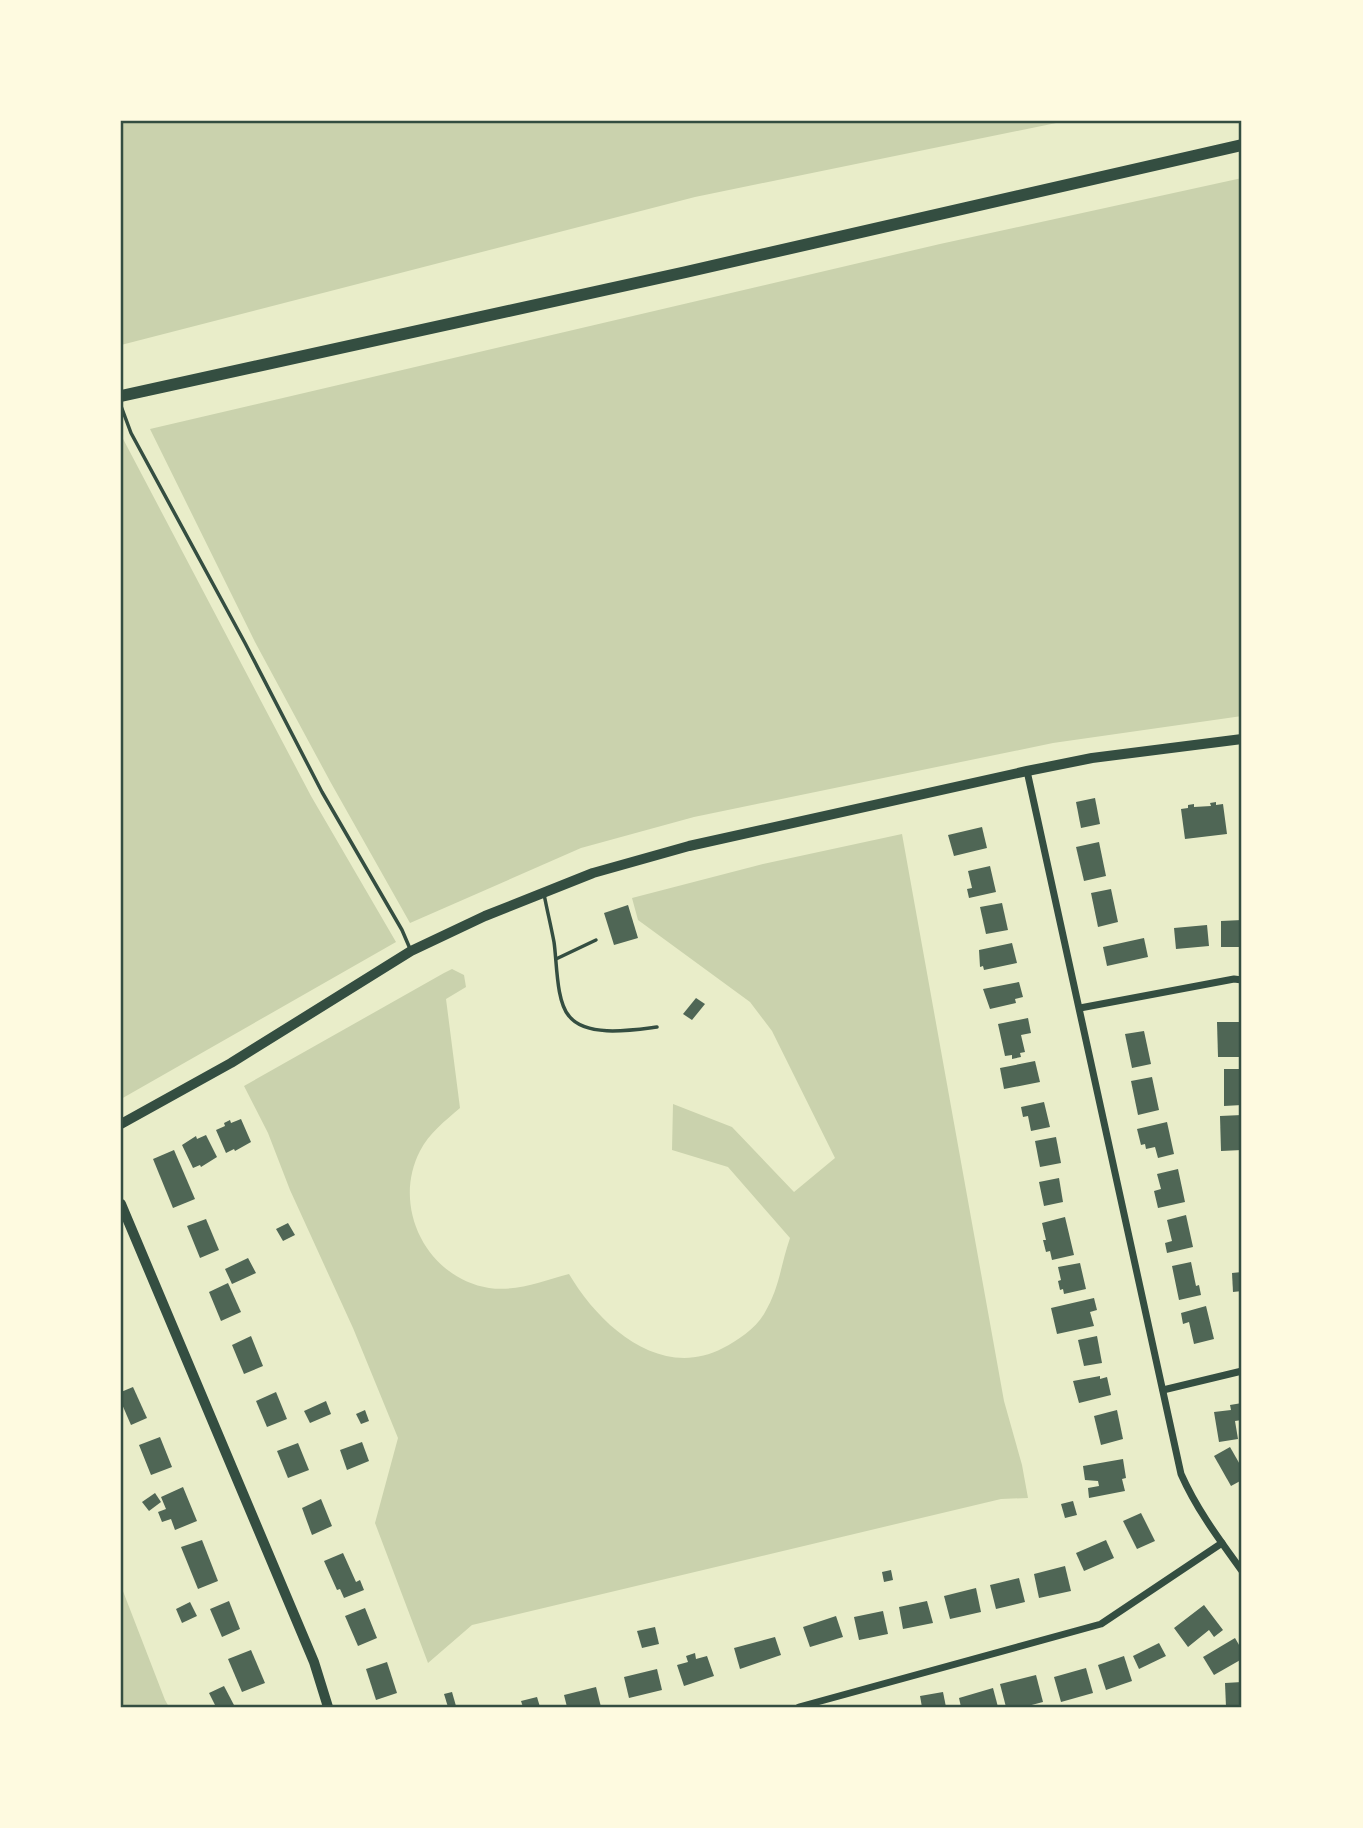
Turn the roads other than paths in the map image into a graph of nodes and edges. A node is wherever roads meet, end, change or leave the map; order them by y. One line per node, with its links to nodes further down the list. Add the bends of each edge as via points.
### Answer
1 (1242, 145): 2 (main road)
2 (121, 396)
3 (121, 406): 8 (lane, via 131,433 321,792)
4 (1242, 739): 5 (street, via 1117,754)
5 (1027, 771): 6 (street, via 689,846); 11 (street)
6 (544, 892): 8 (street); 9 (lane)
7 (596, 940): 9 (lane)
8 (411, 951): 13 (street, via 231,1063)
9 (556, 959): 12 (lane, via 568,1016 580,1025 623,1032)
10 (1242, 981): 11 (street)
11 (1080, 1008): 16 (street)
12 (657, 1027)
13 (121, 1124)
14 (121, 1204): 19 (street, via 314,1662)
15 (1242, 1370): 16 (street)
16 (1163, 1390): 17 (street, via 1181,1474)
17 (1222, 1543): 18 (street); 20 (street, via 1101,1624)
18 (1242, 1571)
19 (328, 1707)
20 (800, 1707)

